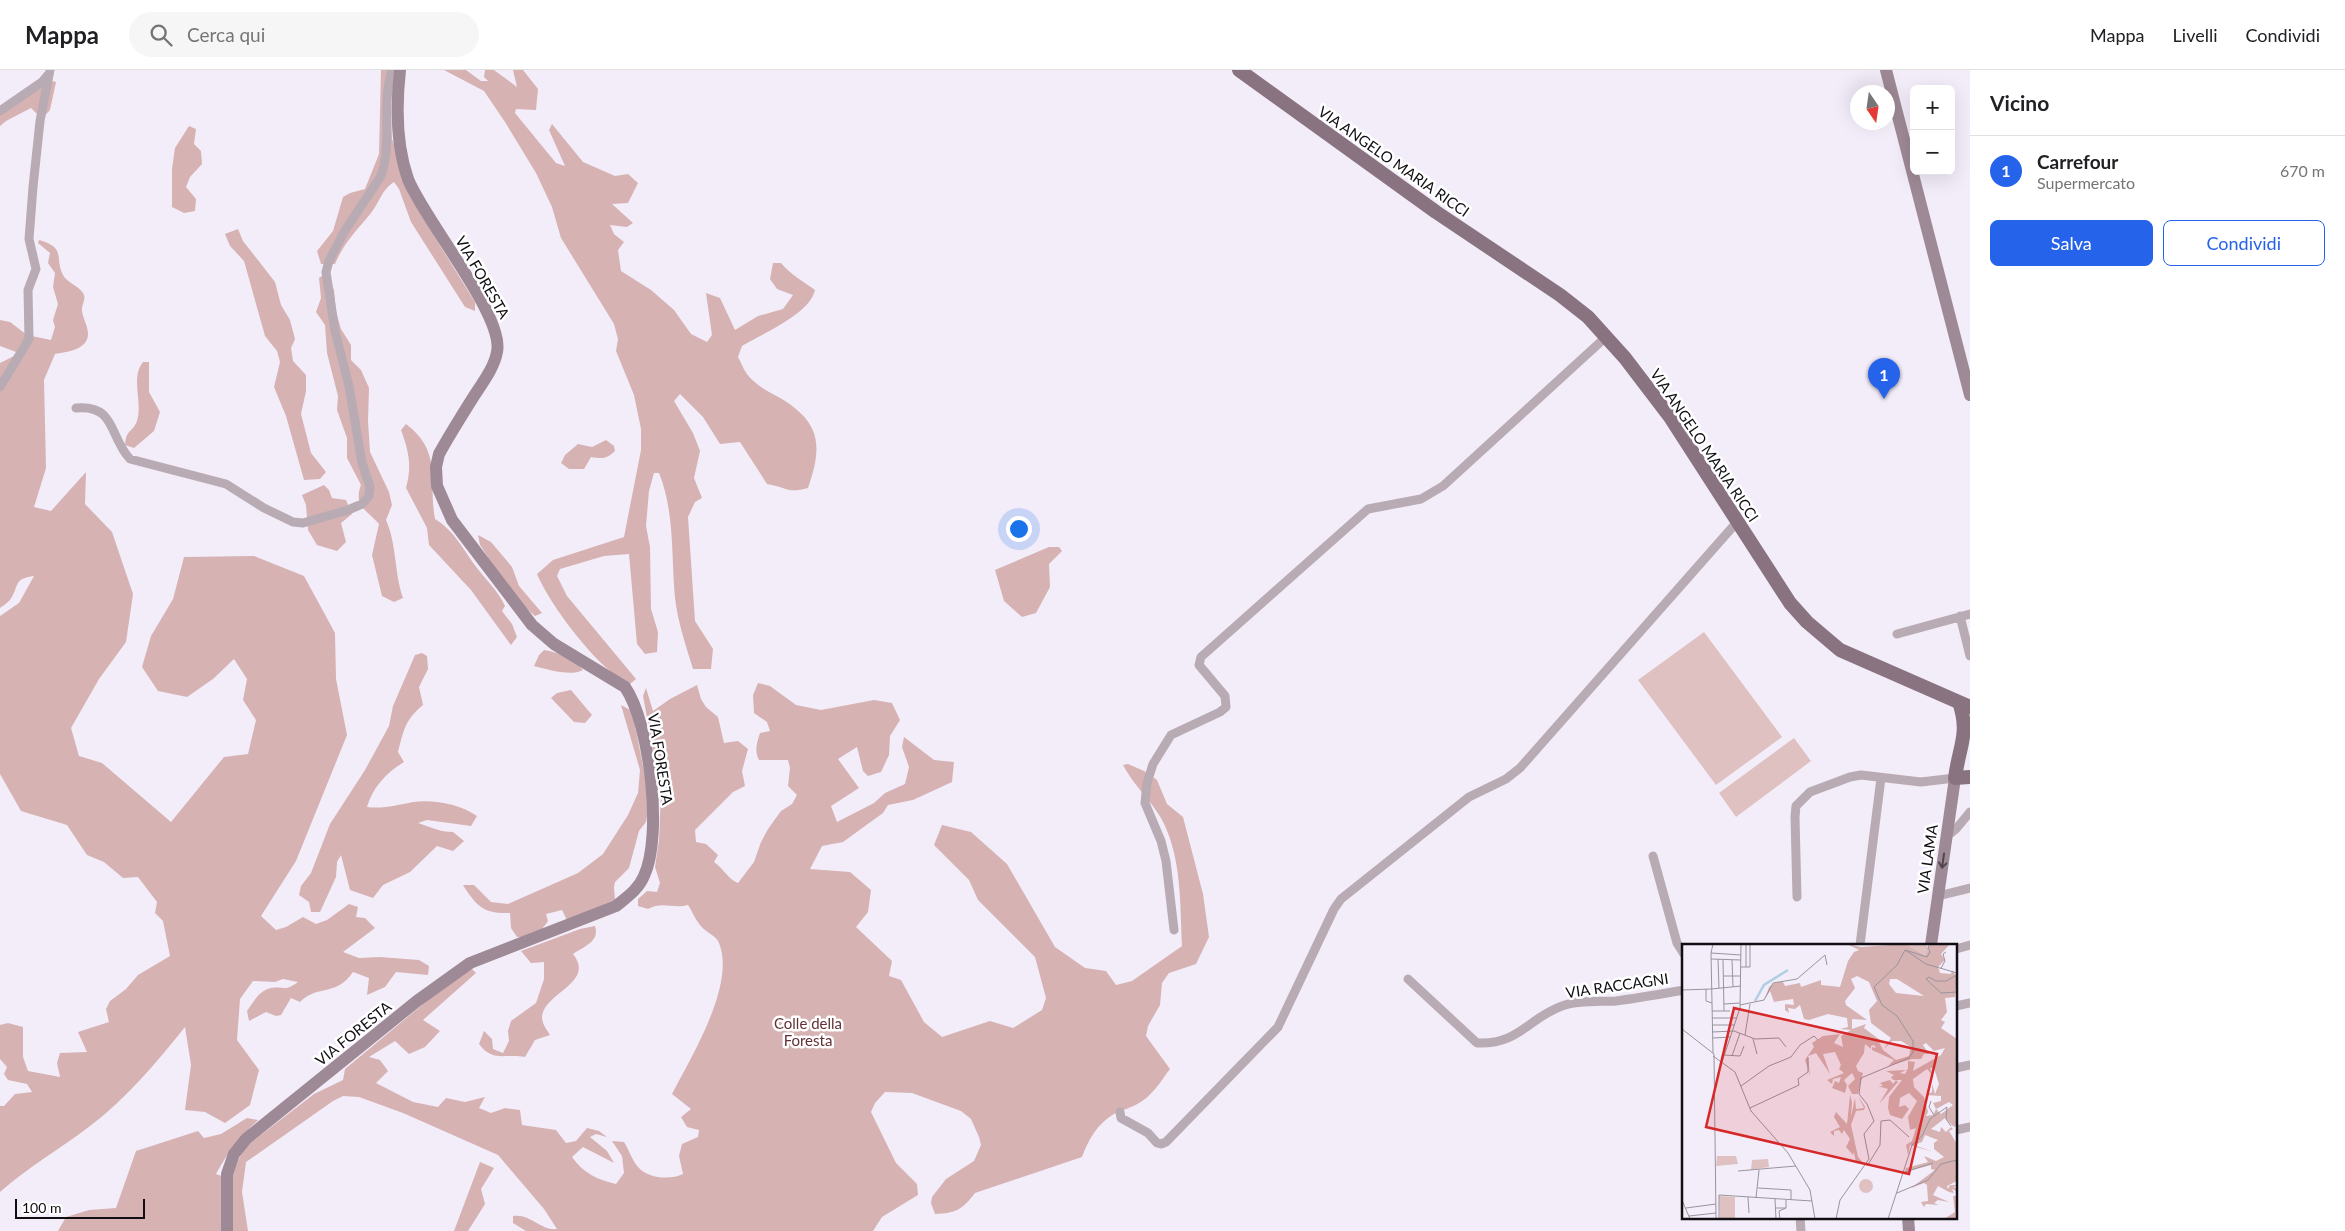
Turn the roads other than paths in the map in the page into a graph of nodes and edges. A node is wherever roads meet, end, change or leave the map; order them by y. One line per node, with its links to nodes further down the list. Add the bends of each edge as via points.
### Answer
1 (392, 70): 10 (street, via 386,96 387,152 384,167 378,182 344,232 326,272 335,331 370,487 369,496 362,504 303,523 282,518 226,484 130,459 106,416 90,406)
2 (400, 70): 36 (main road, VIA FORESTA, via 398,122 401,158 409,181 488,313 498,342 488,374 439,454 437,486 452,520 532,625 554,644 625,687 633,698 652,780 655,810 650,855 645,875 634,892 616,906 470,963 417,1001 246,1139 234,1154 227,1174)
3 (1239, 70): 7 (main road, VIA ANGELO MARIA RICCI, via 1436,212 1560,295)
4 (1886, 70): 9 (main road)
5 (49, 72): 6 (street, via 42,82); 8 (street, via 40,121 29,239 36,268 28,290 29,339)
6 (0, 111)
7 (1607, 336): 11 (main road, VIA ANGELO MARIA RICCI, via 1670,417); 27 (street, via 1443,486 1410,502 1368,509 1201,657 1199,665 1225,696 1226,707 1171,734 1154,764 1145,794 1145,803 1166,861)
8 (0, 387)
9 (1970, 395)
10 (76, 408)
11 (1738, 522): 16 (main road, VIA ANGELO MARIA RICCI, via 1790,603 1823,637 1849,654); 33 (street, via 1520,768 1470,797 1341,899 1278,1027 1166,1142 1157,1143 1120,1118)
12 (1970, 614): 13 (street)
13 (1960, 616): 14 (street); 15 (street)
14 (1898, 634)
15 (1970, 656)
16 (1965, 704): 17 (main road, VIA LAMA)
17 (1969, 731): 20 (main road, VIA LAMA)
18 (1970, 777): 20 (main road)
19 (1881, 778): 20 (street, via 1921,782); 26 (street, via 1861,775 1836,781 1810,792 1796,806); 28 (street)
20 (1955, 778): 22 (main road, VIA LAMA)
21 (1970, 812): 22 (street)
22 (1947, 836): 25 (main road, VIA LAMA, one-way to 25)
23 (1654, 856): 30 (street, via 1677,943)
24 (1970, 888): 25 (street)
25 (1938, 896): 29 (main road, VIA LAMA)
26 (1797, 898)
27 (1174, 930)
28 (1860, 944)
29 (1931, 944)
30 (1682, 951)
31 (1408, 979): 32 (street, VIA RACCAGNI, via 1477,1043 1502,1042 1564,1006)
32 (1682, 990)
33 (1120, 1112)
34 (1800, 1218): 37 (street)
35 (1908, 1218): 38 (main road)
36 (227, 1231)
37 (1801, 1231)
38 (1909, 1231)

